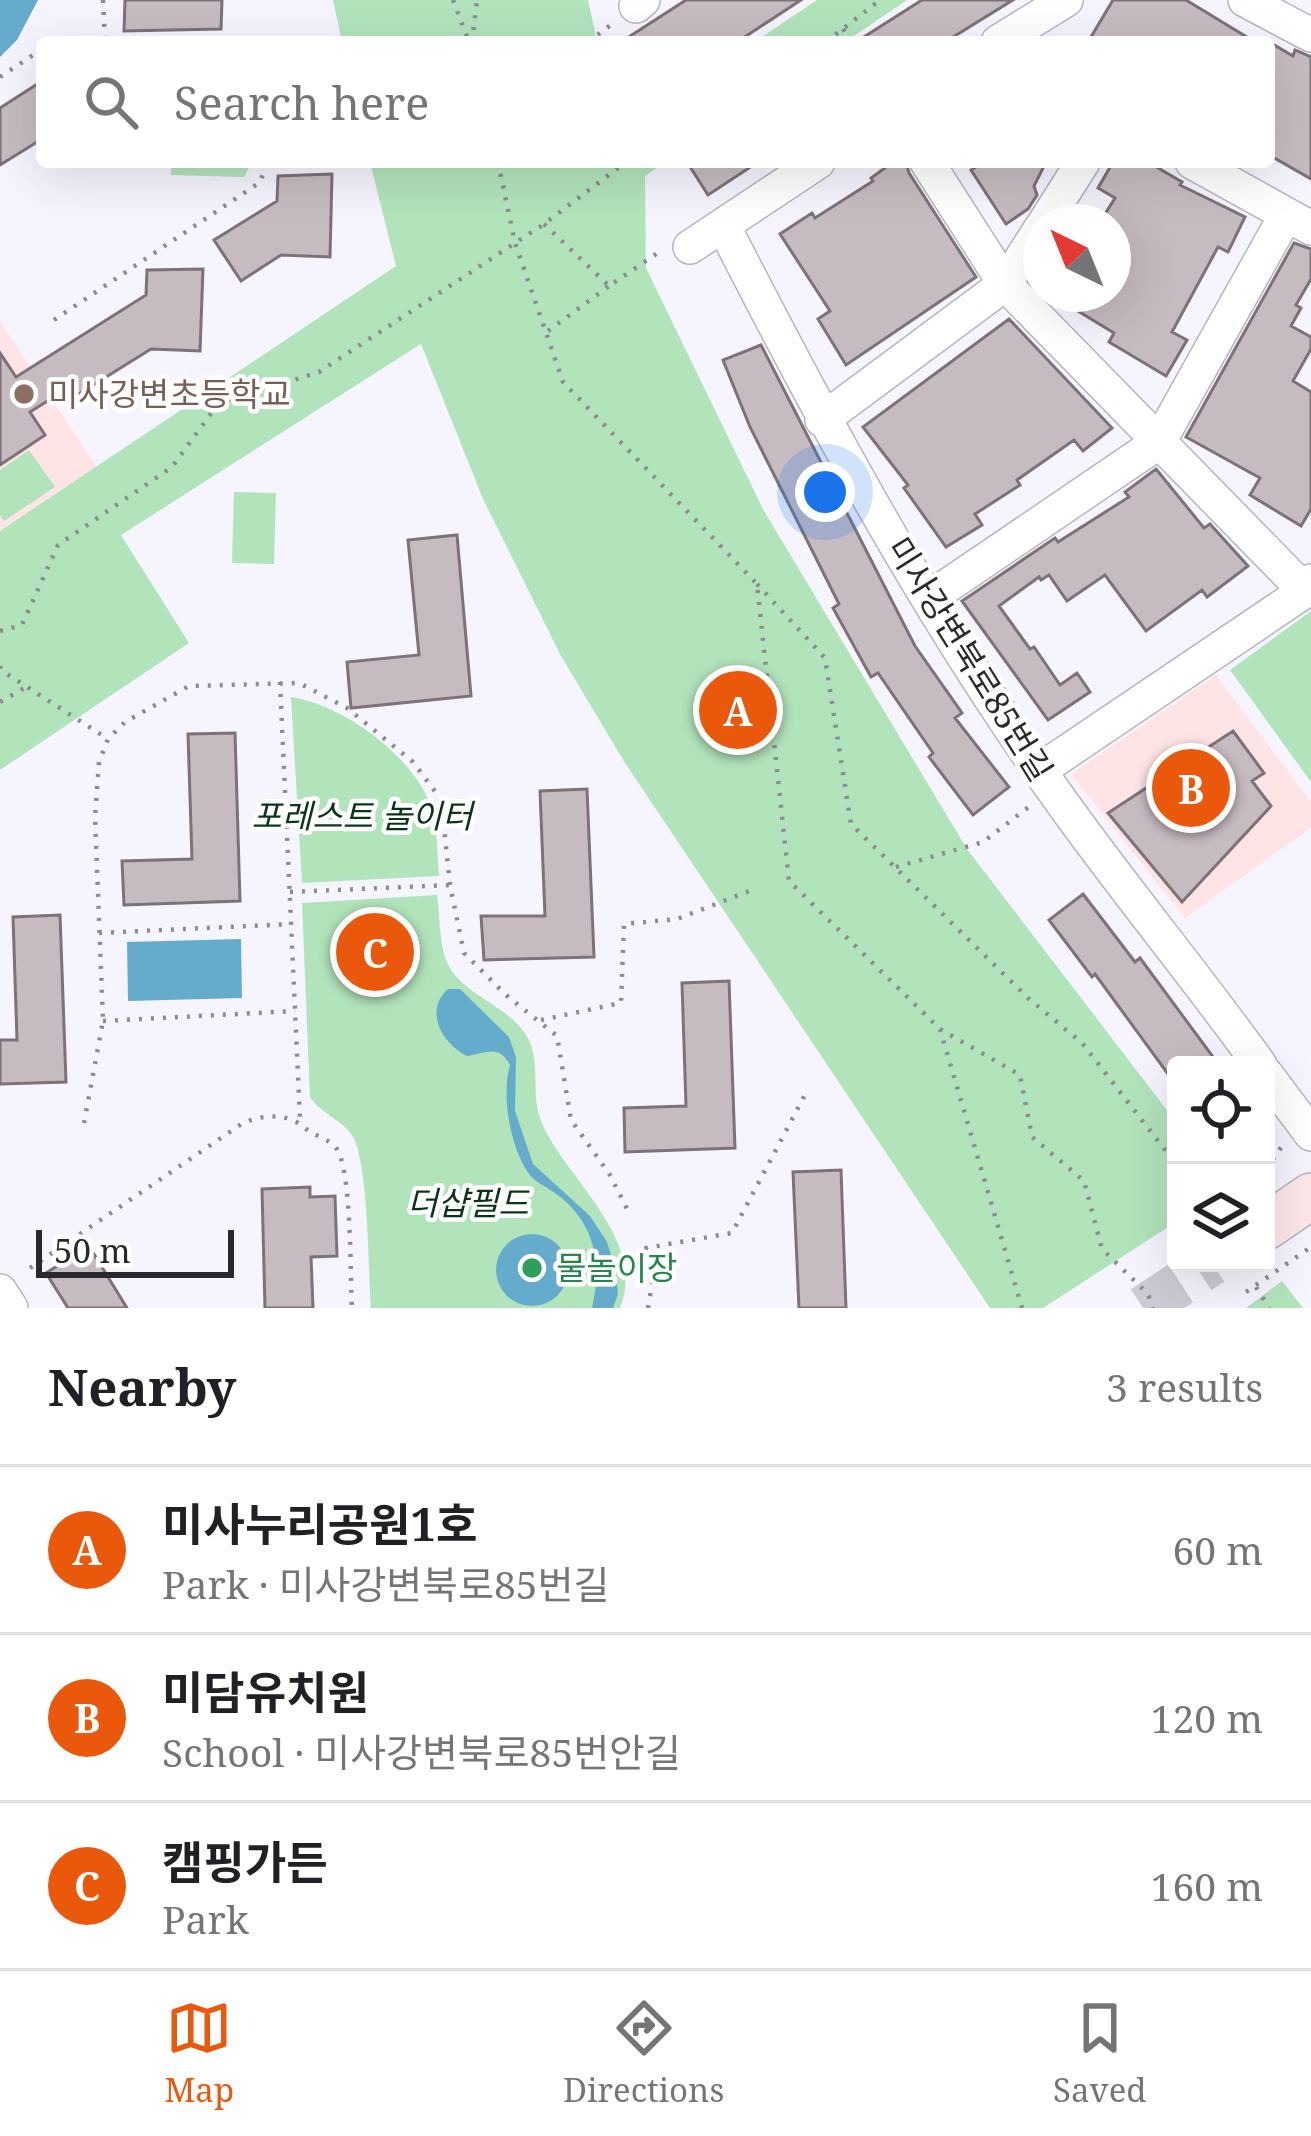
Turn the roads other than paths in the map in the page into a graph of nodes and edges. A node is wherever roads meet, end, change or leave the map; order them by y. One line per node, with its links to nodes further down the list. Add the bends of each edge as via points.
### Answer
1 (1066, 0): 4 (street)
2 (1245, 0): 3 (street)
3 (1311, 35)
4 (1010, 36)
5 (809, 168): 11 (street)
6 (930, 168): 14 (street)
7 (1079, 168): 9 (street)
8 (1203, 168): 10 (street)
9 (1056, 204)
10 (1299, 222): 16 (street)
11 (723, 226): 12 (street); 15 (street, 미사강변북로85번길)
12 (676, 248)
13 (1023, 256): 14 (street)
14 (1005, 284): 15 (street); 16 (street)
15 (823, 420): 18 (street, 미사강변북로85번길)
16 (1159, 442): 17 (street); 18 (street)
17 (1308, 586): 19 (street)
18 (928, 599): 19 (street, 미사강변북로85번길)
19 (1038, 786): 20 (street, 미사강변북로85번길)
20 (1253, 1056)
21 (1275, 1092): 22 (street)
22 (1297, 1137)
23 (1311, 1196): 24 (main road)
24 (1275, 1220)
25 (0, 1291): 26 (street)
26 (10, 1308)

